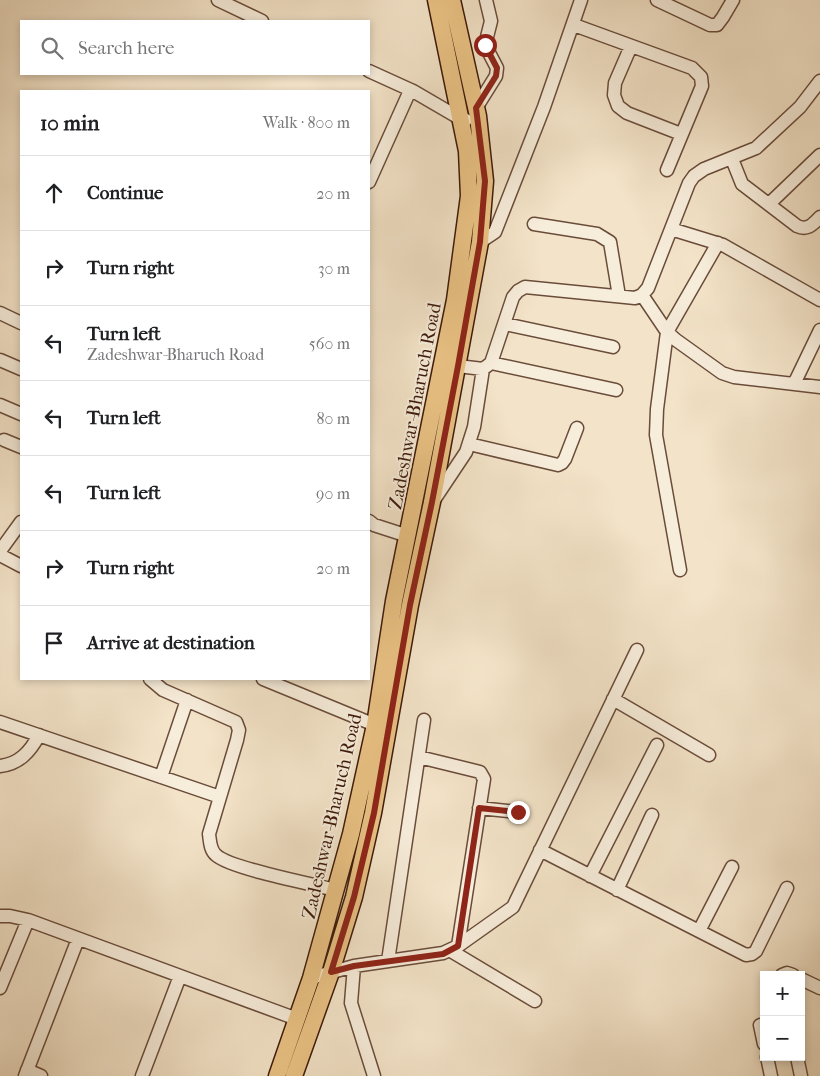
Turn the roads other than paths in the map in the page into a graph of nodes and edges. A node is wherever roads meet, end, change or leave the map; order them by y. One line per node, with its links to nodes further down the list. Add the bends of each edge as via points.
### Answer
1 (218, 0): 8 (street)
2 (436, 0): 15 (main road, Zadeshwar-Bharuch Road)
3 (452, 0): 14 (main road, Zadeshwar-Bharuch Road)
4 (486, 0): 14 (street, via 491,21 485,45 497,72)
5 (581, 0): 9 (street)
6 (732, 0): 7 (street, via 717,25 710,25)
7 (662, 1)
8 (260, 20)
9 (574, 24): 10 (street); 25 (street, via 495,232)
10 (631, 46): 16 (street, via 615,83 614,96 618,106 627,113); 16 (street, via 692,68 701,77 702,86)
11 (370, 71): 13 (street)
12 (820, 81): 18 (street, via 800,107 762,143)
13 (413, 91): 15 (street); 20 (street, via 408,95)
14 (477, 115): 15 (street); 25 (main road, Zadeshwar-Bharuch Road, via 485,181)
15 (461, 119): 52 (main road, Zadeshwar-Bharuch Road, via 467,151 468,196 458,281)
16 (681, 134): 19 (street)
17 (820, 155): 21 (street)
18 (732, 159): 21 (street, via 742,184); 24 (street, via 694,176)
19 (667, 170)
20 (370, 180)
21 (769, 204): 22 (street, via 802,228 810,227)
22 (820, 217)
23 (534, 224): 28 (street, via 597,234 610,242)
24 (671, 228): 26 (street); 27 (street, via 648,288)
25 (480, 242): 37 (main road, Zadeshwar-Bharuch Road)
26 (718, 243): 29 (street); 34 (street)
27 (642, 295): 28 (street, via 635,298); 34 (street)
28 (619, 296): 32 (street, via 525,287 513,297)
29 (820, 300)
30 (0, 313): 31 (street)
31 (20, 323)
32 (505, 324): 35 (street); 38 (street)
33 (820, 330): 40 (street)
34 (667, 332): 40 (street, via 728,376); 56 (street, via 656,435)
35 (613, 347)
36 (0, 360): 39 (street)
37 (458, 366): 38 (street); 49 (main road, Zadeshwar-Bharuch Road)
38 (487, 366): 42 (street); 47 (street)
39 (20, 369)
40 (794, 384): 41 (street)
41 (820, 387)
42 (616, 390)
43 (0, 405): 44 (street)
44 (20, 414)
45 (577, 428): 47 (street, via 565,459 558,465)
46 (4, 440): 48 (street)
47 (469, 444): 49 (street, via 455,471)
48 (20, 447)
49 (432, 502): 88 (main road, Zadeshwar-Bharuch Road, via 410,605 374,813 354,897)
50 (370, 522): 52 (street)
51 (20, 523): 53 (street)
52 (408, 536): 64 (main road, Zadeshwar-Bharuch Road)
53 (0, 551)
54 (0, 555): 55 (street)
55 (20, 565)
56 (680, 570)
57 (637, 650): 60 (street)
58 (151, 680): 61 (street, via 163,690)
59 (276, 682): 64 (street)
60 (613, 699): 67 (street); 75 (street)
61 (187, 700): 70 (street); 71 (street, via 236,722 239,730)
62 (424, 720): 68 (street)
63 (0, 722): 65 (street)
64 (374, 725): 79 (main road, Zadeshwar-Bharuch Road)
65 (39, 735): 69 (street, via 23,757 12,764); 70 (street)
66 (657, 745): 77 (street)
67 (708, 755)
68 (419, 757): 72 (street, via 480,772 484,778); 86 (street)
69 (0, 766)
70 (161, 777): 71 (street)
71 (220, 797): 79 (street, via 209,834 210,845 217,856 237,865)
72 (479, 808): 73 (street); 85 (street)
73 (518, 812)
74 (652, 815): 80 (street)
75 (540, 850): 77 (street); 85 (street, via 513,907)
76 (732, 867): 83 (street)
77 (590, 876): 80 (street)
78 (787, 888): 83 (street, via 752,954 746,956)
79 (336, 890): 90 (main road, Zadeshwar-Bharuch Road)
80 (617, 890): 83 (street)
81 (0, 916): 82 (street)
82 (28, 920): 84 (street); 92 (street)
83 (699, 931)
84 (78, 939): 89 (street); 98 (street)
85 (454, 948): 86 (street, via 443,954); 94 (street)
86 (388, 961): 87 (street)
87 (354, 966): 88 (street); 103 (street, via 350,1003)
88 (331, 972): 90 (street); 102 (main road, Zadeshwar-Bharuch Road)
89 (180, 976): 95 (street); 100 (street)
90 (311, 978): 95 (main road, Zadeshwar-Bharuch Road)
91 (805, 980): 93 (street)
92 (0, 988)
93 (820, 988)
94 (535, 1001)
95 (297, 1019): 101 (main road, Zadeshwar-Bharuch Road)
96 (768, 1061): 104 (street)
97 (798, 1061): 105 (street)
98 (26, 1073): 99 (street)
99 (42, 1076)
100 (142, 1076)
101 (277, 1076)
102 (294, 1076)
103 (374, 1076)
104 (770, 1076)
105 (801, 1076)

